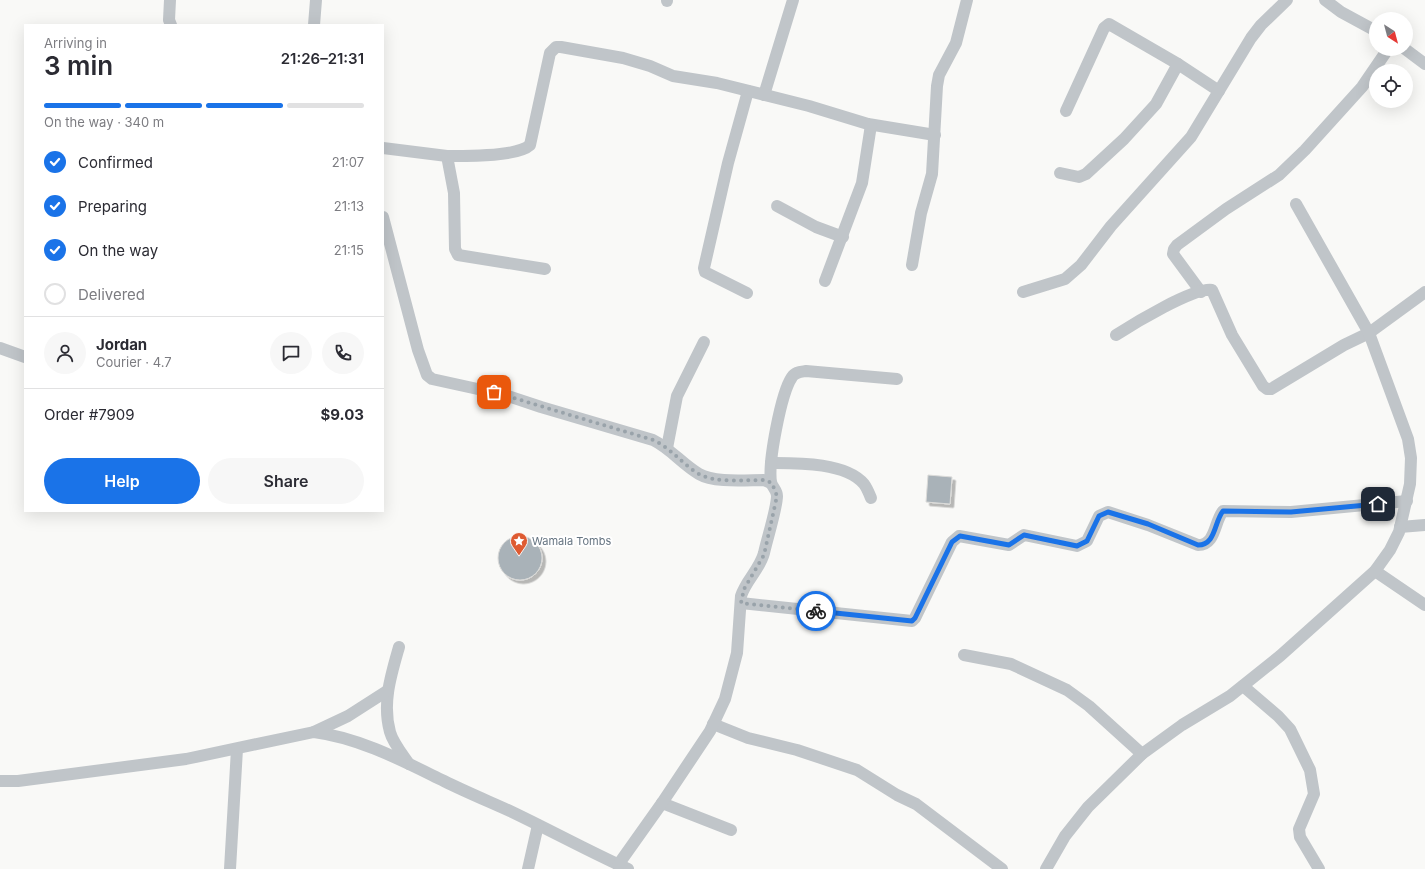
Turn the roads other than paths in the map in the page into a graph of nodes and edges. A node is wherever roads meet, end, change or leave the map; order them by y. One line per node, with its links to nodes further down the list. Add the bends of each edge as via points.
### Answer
1 (170, 0): 7 (street)
2 (316, 0): 8 (street)
3 (793, 0): 16 (street)
4 (968, 0): 19 (street, via 956,43 936,86)
5 (1287, 0): 15 (street, via 1251,38)
6 (1325, 0): 9 (street)
7 (171, 24)
8 (314, 24)
9 (1369, 27)
10 (1413, 55): 13 (street)
11 (1383, 56): 31 (street, via 1362,87 1279,175 1176,245 1175,257)
12 (1178, 64): 15 (street); 17 (street, via 1109,24 1106,25); 22 (street, via 1151,109 1086,174 1079,177)
13 (1425, 64)
14 (748, 91): 16 (street); 21 (street, via 672,76 623,58 556,48 549,57 530,145 524,149 493,154); 33 (street, via 728,163 704,268 705,272)
15 (1219, 91): 30 (street, via 1191,137 1073,273 1053,283)
16 (764, 95): 18 (street)
17 (1066, 111)
18 (871, 125): 19 (street); 26 (street, via 862,183)
19 (935, 135): 27 (street, via 932,174 921,213)
20 (384, 148): 21 (street)
21 (447, 156): 28 (street, via 454,193 457,254)
22 (1060, 173)
23 (1296, 204): 34 (street)
24 (777, 206): 26 (street, via 816,227)
25 (384, 221): 40 (street, via 418,350 432,380 505,395 653,440)
26 (843, 236): 29 (street)
27 (912, 265)
28 (545, 269)
29 (825, 281)
30 (1023, 292)
31 (1201, 292): 34 (street, via 1208,290 1215,293 1232,335 1267,389 1344,345); 35 (street, via 1168,305)
32 (1425, 292): 34 (street)
33 (748, 293)
34 (1369, 334): 44 (street, via 1408,439 1411,458)
35 (1116, 335)
36 (704, 342): 40 (street, via 677,396)
37 (0, 348): 38 (street)
38 (24, 357)
39 (897, 379): 41 (street, via 834,372 797,372 792,377 780,412)
40 (667, 448): 42 (street, via 686,465 708,478 764,480)
41 (771, 463): 42 (street); 43 (street, via 807,463 837,469 855,476 864,484)
42 (772, 483): 48 (street, via 777,496 764,555 744,589)
43 (871, 498)
44 (1407, 501): 46 (street); 48 (street, via 1291,512 1223,511 1211,540 1204,545 1108,512 1099,516 1087,541 1077,546 1024,535 1009,545 960,536 952,542 912,621)
45 (1425, 525): 46 (street)
46 (1400, 527): 47 (street, via 1390,550)
47 (1376, 571): 49 (street); 52 (street)
48 (741, 603): 54 (street, via 737,653 725,699)
49 (1425, 605)
50 (399, 647): 53 (street)
51 (964, 655): 57 (street, via 1011,664 1067,690)
52 (1243, 686): 57 (street); 68 (street, via 1278,716 1290,730 1310,770 1314,794 1299,829 1300,837)
53 (387, 691): 55 (street, via 348,716); 58 (street, via 390,733)
54 (713, 724): 60 (street); 66 (street, via 748,738 796,750 857,770 916,804)
55 (314, 732): 56 (street); 58 (street, via 334,734)
56 (237, 749): 59 (street, via 108,770); 64 (street)
57 (1142, 754): 67 (street, via 1088,807 1065,836)
58 (409, 764): 61 (street)
59 (0, 781)
60 (662, 803): 62 (street); 63 (street)
61 (538, 826): 63 (street); 65 (street)
62 (731, 830)
63 (623, 867)
64 (230, 869)
65 (528, 869)
66 (1002, 869)
67 (1046, 869)
68 (1319, 869)

